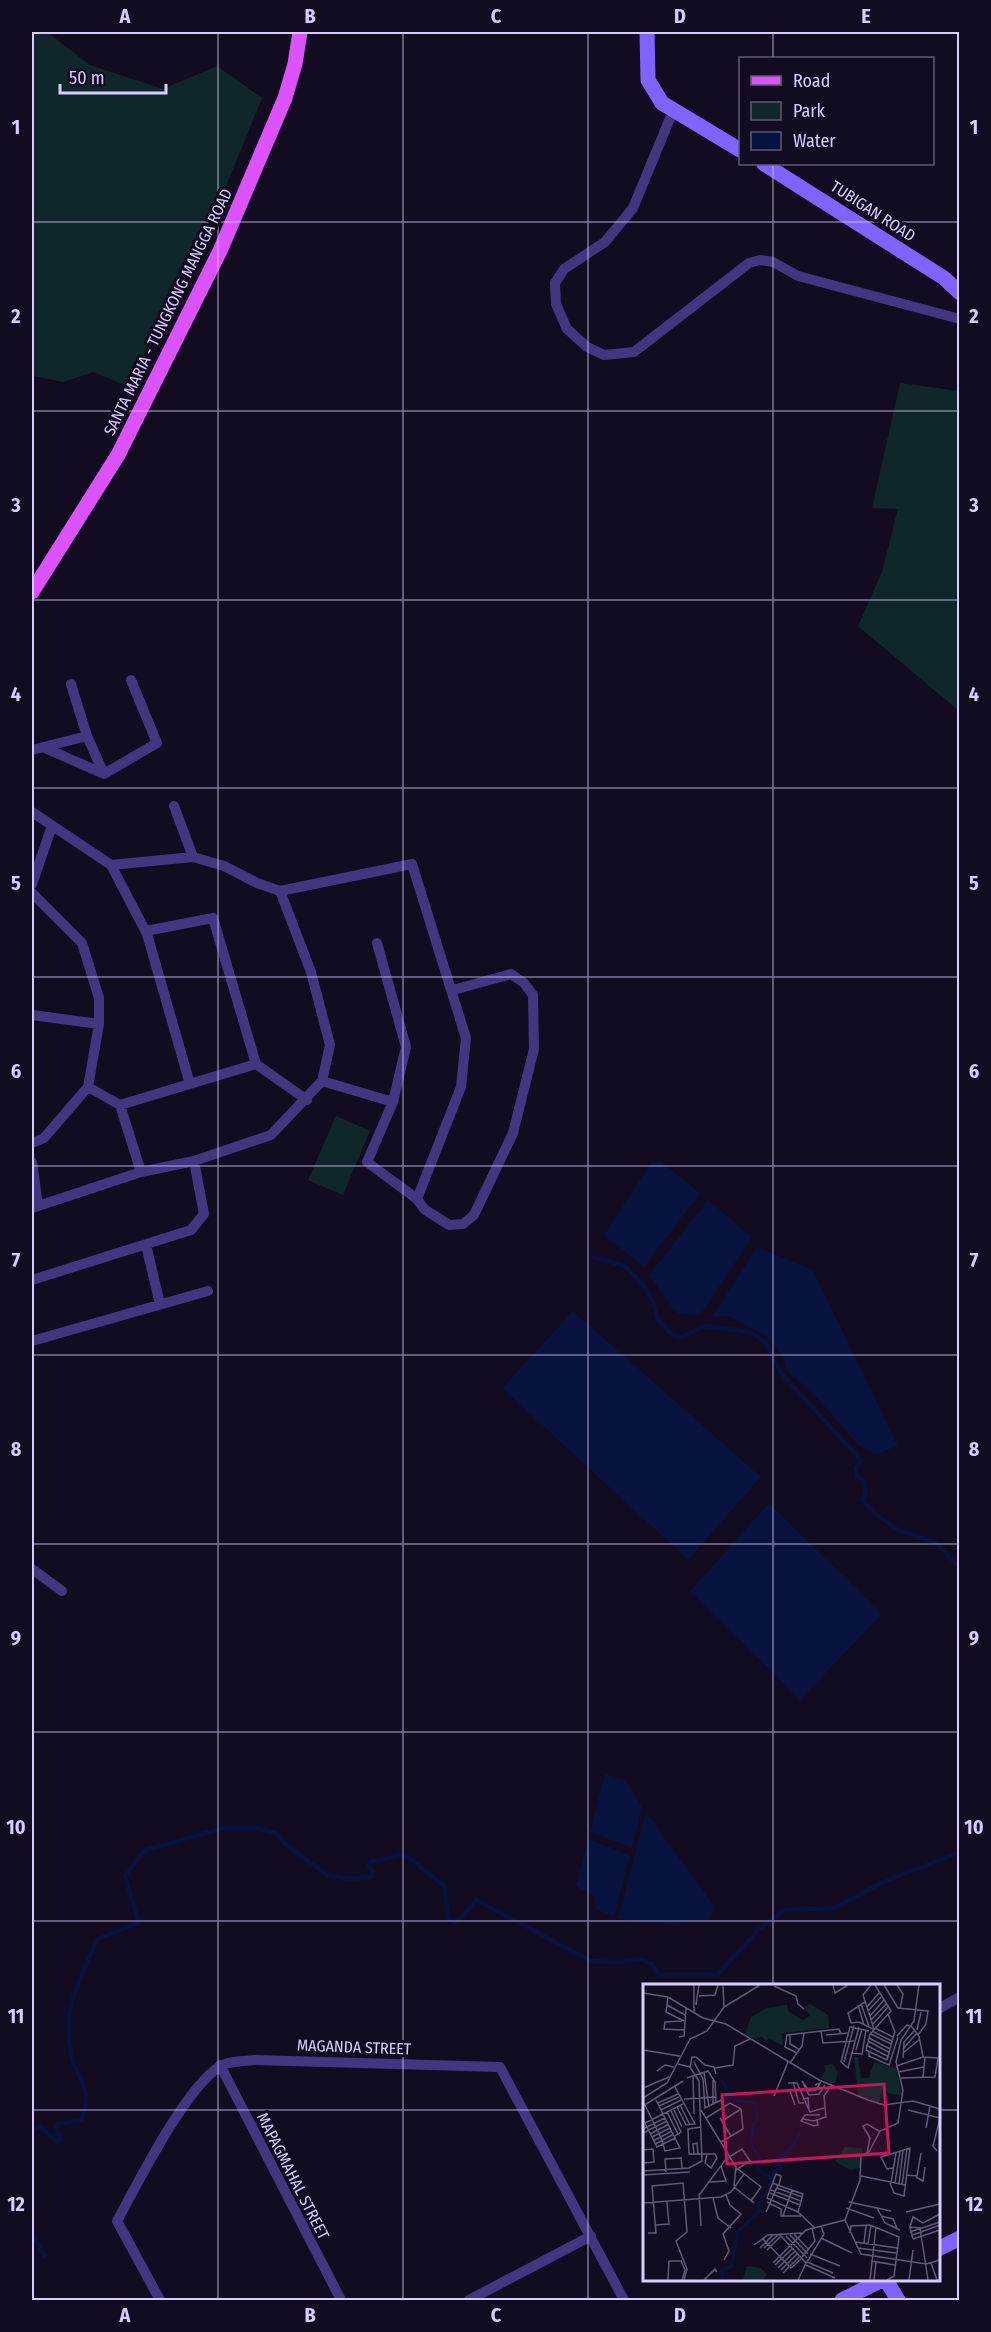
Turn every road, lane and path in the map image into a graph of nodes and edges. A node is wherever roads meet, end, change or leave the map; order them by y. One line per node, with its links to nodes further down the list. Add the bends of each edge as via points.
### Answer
1 (300, 32): 8 (main road, SANTA MARIA - TUNGKONG MANGGA ROAD, via 285,98 220,251 118,454)
2 (647, 32): 3 (street, via 648,80 662,103)
3 (673, 111): 4 (street); 7 (street, via 633,208 605,242 564,269 555,284 556,304 567,329 587,347 604,355 634,352 749,263 760,260 773,262 798,276)
4 (739, 149)
5 (766, 165): 6 (street, TUBIGAN ROAD, via 944,278)
6 (960, 293)
7 (960, 319)
8 (32, 592)
9 (131, 680): 14 (street, via 157,743)
10 (71, 684): 11 (street)
11 (87, 736): 12 (street); 14 (street)
12 (45, 748): 13 (street); 14 (street)
13 (32, 750)
14 (104, 774)
15 (174, 806): 18 (street)
16 (32, 812): 17 (street)
17 (52, 826): 19 (street); 20 (street)
18 (193, 857): 19 (street); 21 (street)
19 (111, 865): 23 (street)
20 (32, 884)
21 (280, 891): 25 (street, via 412,864); 29 (street, via 311,972 330,1045)
22 (32, 893): 27 (street, via 82,943 99,999)
23 (146, 931): 28 (street, via 213,918); 30 (street)
24 (377, 943): 33 (street, via 406,1047)
25 (453, 990): 39 (street, via 466,1038 461,1087); 39 (street, via 511,974 518,978 533,995 534,1049 513,1133 474,1215 464,1224 448,1225 424,1209)
26 (32, 1015): 27 (street)
27 (99, 1024): 31 (street)
28 (256, 1064): 30 (street); 32 (street)
29 (322, 1081): 32 (street); 33 (street)
30 (190, 1084): 34 (street)
31 (88, 1087): 34 (street); 35 (street, via 44,1138)
32 (307, 1100): 36 (street, via 271,1135)
33 (393, 1102): 39 (street, via 367,1162)
34 (120, 1105): 38 (street)
35 (32, 1143)
36 (194, 1161): 38 (street); 41 (street, via 204,1214 191,1230)
37 (32, 1162): 40 (street)
38 (141, 1172): 40 (street)
39 (417, 1199)
40 (35, 1207)
41 (146, 1245): 42 (street); 44 (street)
42 (32, 1280)
43 (208, 1291): 44 (street)
44 (160, 1304): 45 (street)
45 (32, 1341)
46 (32, 1569): 47 (street)
47 (62, 1591)
48 (960, 1997): 49 (street)
49 (940, 2008)
50 (220, 2065): 51 (street, MAGANDA STREET, via 255,2060 500,2067); 56 (street, via 191,2097 117,2221); 57 (street, MAPAGMAHAL STREET)
51 (591, 2236): 58 (street); 59 (street, MAGANDA STREET)
52 (960, 2238): 53 (street)
53 (940, 2248)
54 (882, 2281): 60 (street)
55 (885, 2281): 61 (street)
56 (160, 2301)
57 (341, 2301)
58 (469, 2301)
59 (624, 2301)
60 (842, 2301)
61 (898, 2301)

